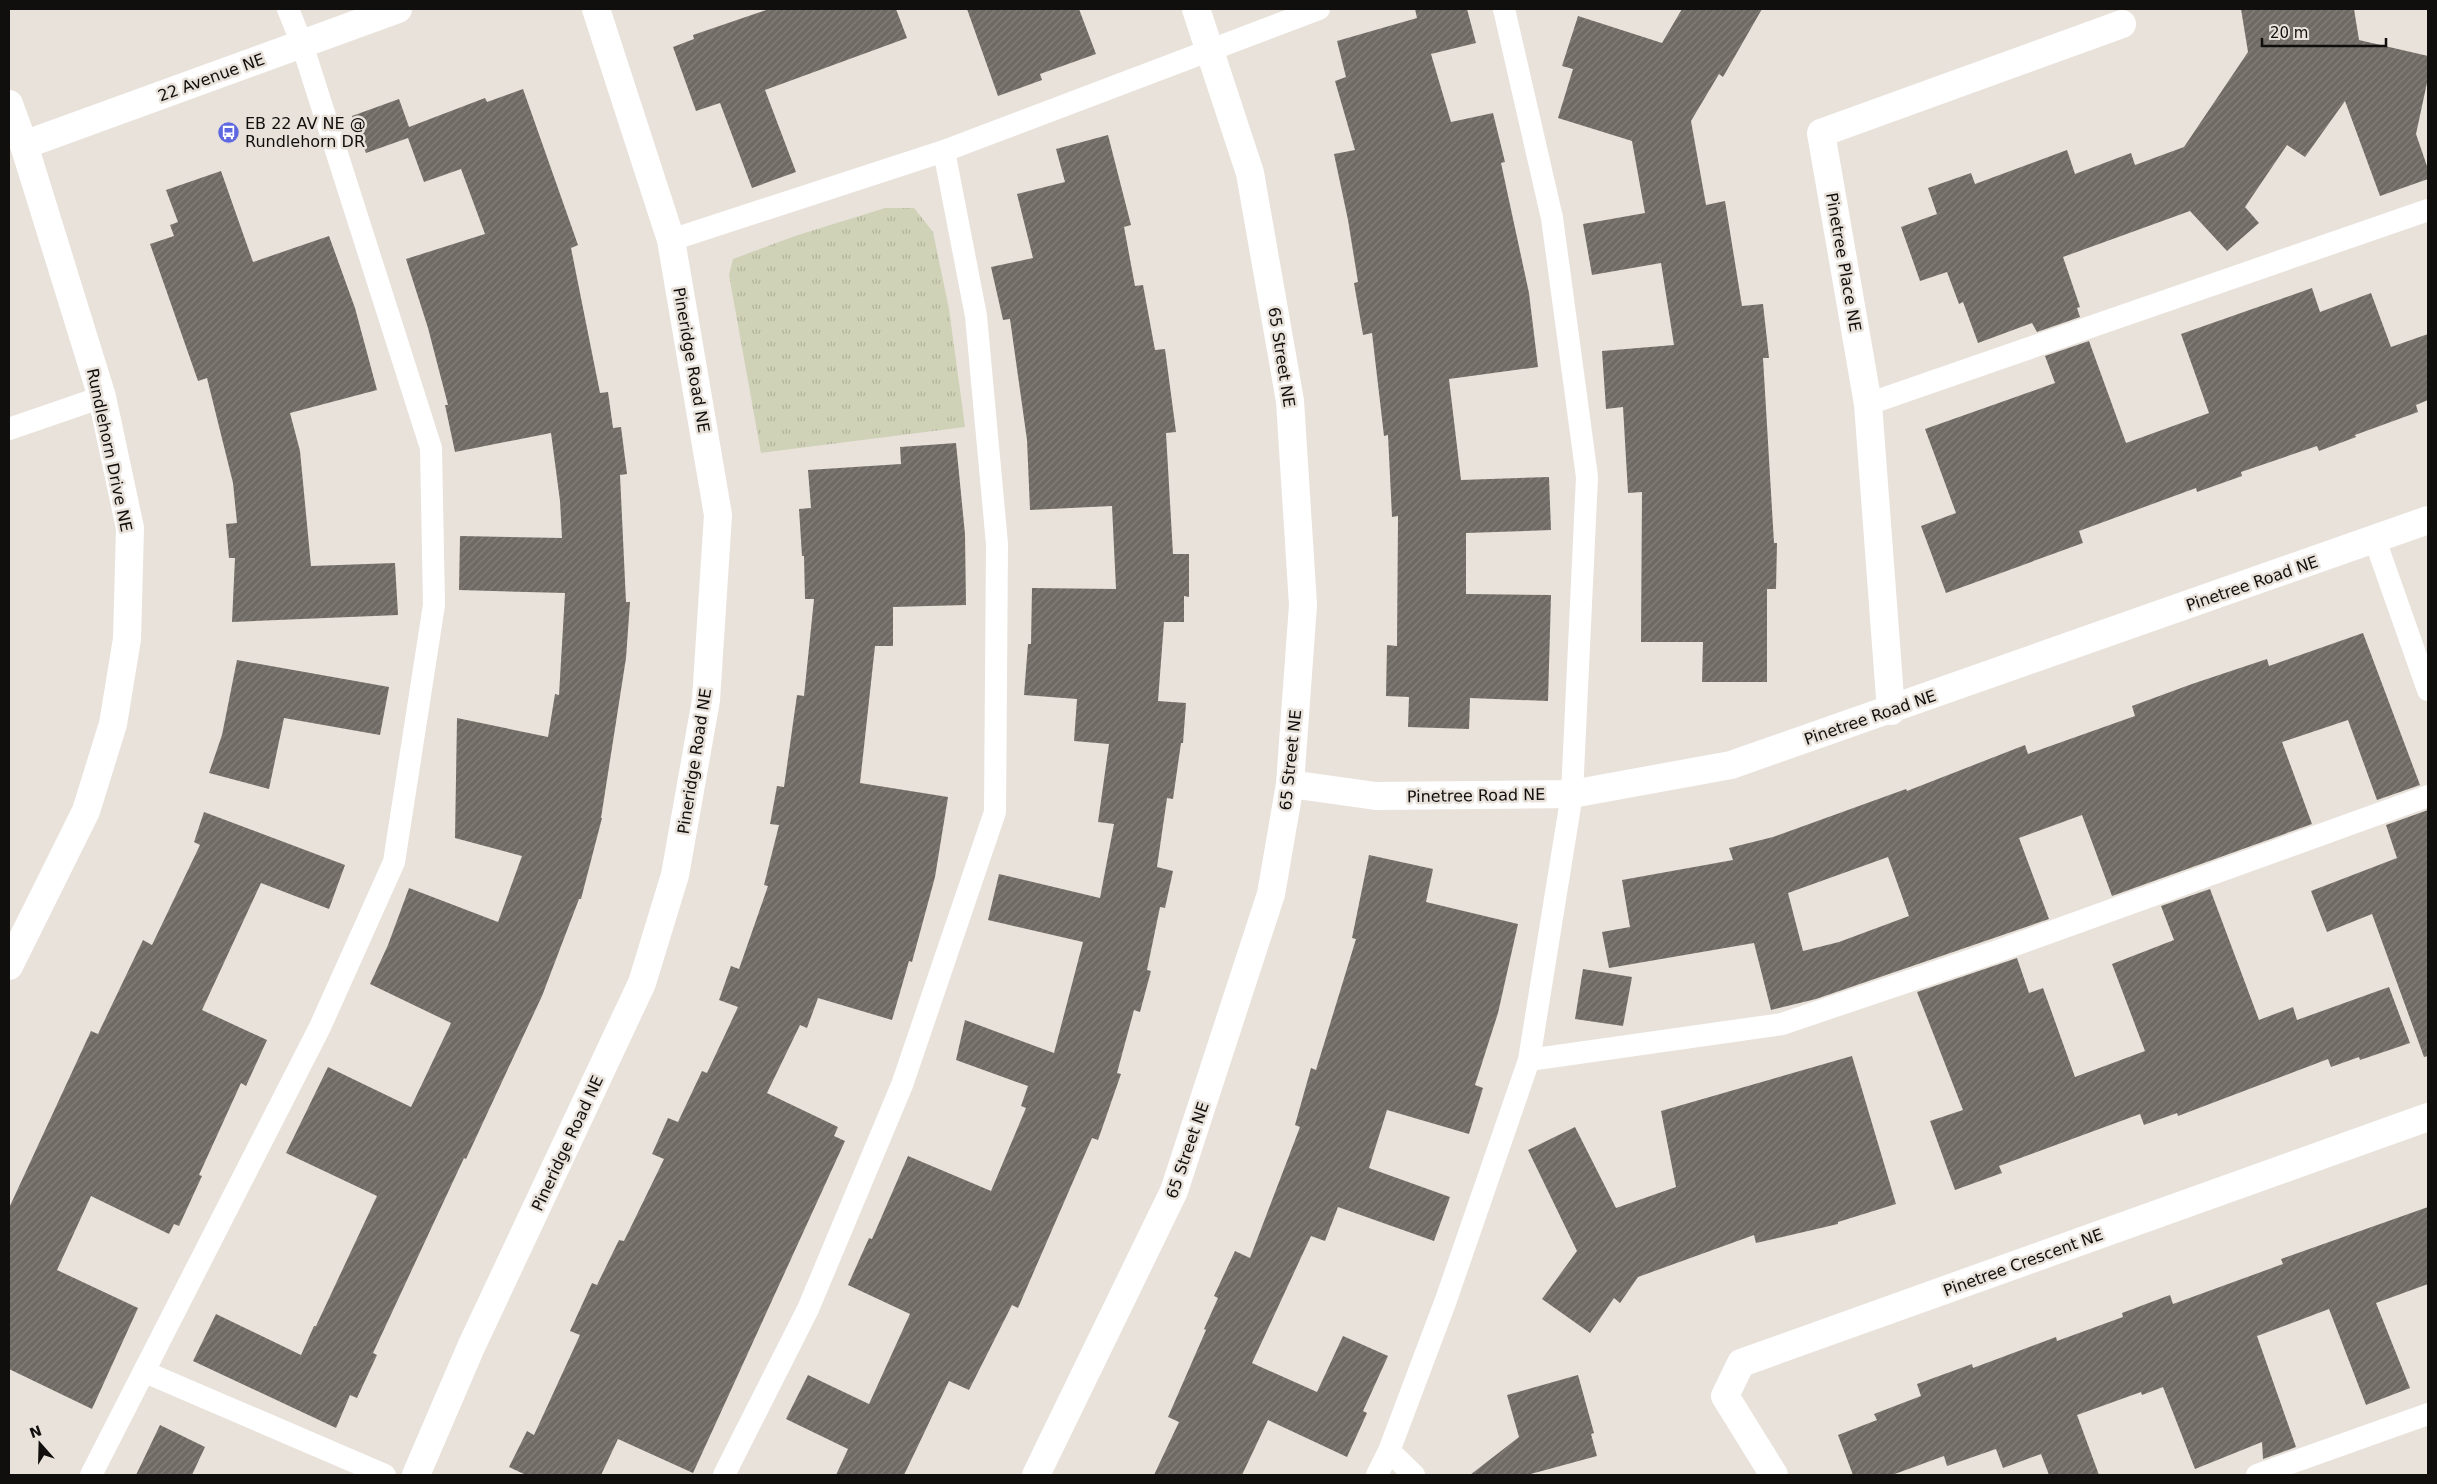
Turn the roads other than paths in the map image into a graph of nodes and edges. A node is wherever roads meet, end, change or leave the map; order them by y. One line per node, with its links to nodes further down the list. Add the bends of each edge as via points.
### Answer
1 (288, 9): 8 (lane)
2 (398, 9): 8 (street, 22 Avenue NE)
3 (596, 9): 14 (street, Pineridge Road NE)
4 (1196, 9): 9 (street, 65 Street NE)
5 (1319, 9): 9 (lane)
6 (1504, 9): 23 (lane, via 1552,218 1587,477)
7 (2122, 24): 16 (street, Pinetree Place NE, via 1821,132)
8 (302, 44): 11 (street, 22 Avenue NE); 28 (lane, via 431,448 434,605 394,862 320,1027)
9 (1210, 48): 12 (lane); 22 (street, 65 Street NE, via 1250,173 1290,401 1303,605)
10 (9, 104): 11 (street, Rundlehorn Drive NE)
11 (24, 145): 15 (street, Rundlehorn Drive NE)
12 (944, 151): 14 (lane); 34 (lane, via 976,316 996,544 995,812 902,1085 808,1308)
13 (2428, 210): 16 (lane)
14 (671, 240): 33 (street, Pineridge Road NE, via 718,515 706,700 674,876 642,983 471,1347)
15 (102, 398): 17 (lane); 25 (street, Rundlehorn Drive NE, via 130,528 127,639 113,724 86,811)
16 (1868, 404): 21 (street, Pinetree Place NE)
17 (9, 429)
18 (2428, 520): 19 (street, Pinetree Road NE)
19 (2375, 540): 20 (lane); 21 (street, Pinetree Road NE)
20 (2428, 690)
21 (1891, 711): 23 (street, Pinetree Road NE, via 1731,765)
22 (1290, 784): 23 (street, Pinetree Road NE, via 1376,796); 35 (street, 65 Street NE, via 1271,894 1174,1191)
23 (1572, 794): 26 (lane)
24 (2428, 796): 26 (lane, via 1998,951 1782,1024)
25 (9, 966)
26 (1529, 1060): 30 (lane, via 1446,1300)
27 (2428, 1117): 38 (street, Pinetree Crescent NE, via 1741,1363 1724,1396)
28 (145, 1372): 31 (lane); 32 (lane)
29 (2428, 1414): 39 (lane)
30 (1389, 1451): 36 (lane); 37 (lane)
31 (91, 1475)
32 (385, 1475)
33 (416, 1475)
34 (724, 1475)
35 (1036, 1475)
36 (1377, 1475)
37 (1414, 1475)
38 (1774, 1475)
39 (2257, 1475)

